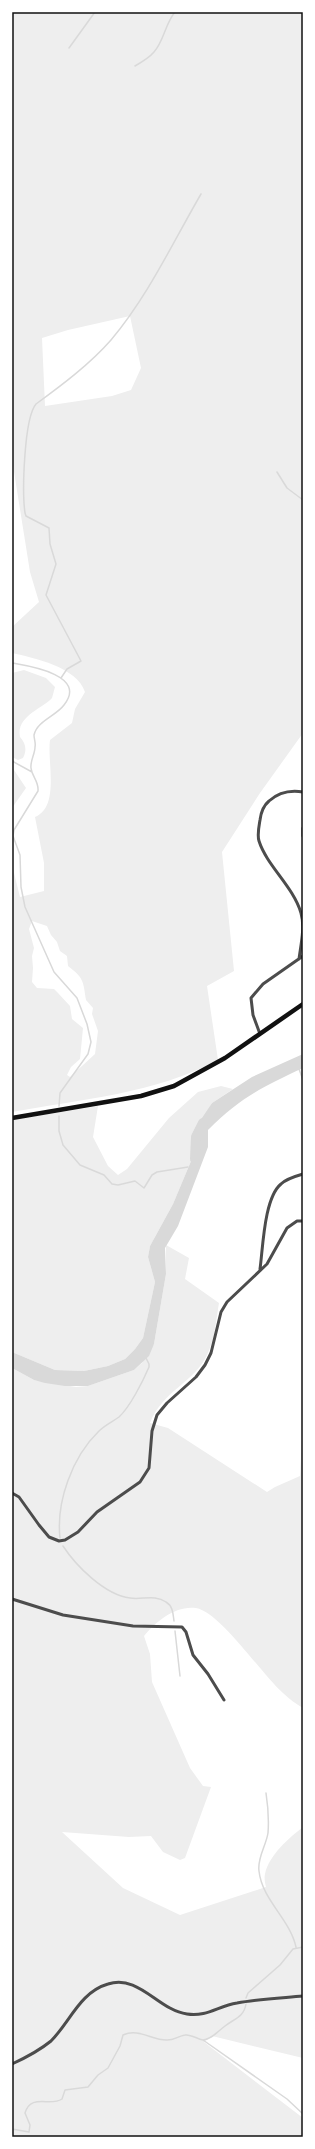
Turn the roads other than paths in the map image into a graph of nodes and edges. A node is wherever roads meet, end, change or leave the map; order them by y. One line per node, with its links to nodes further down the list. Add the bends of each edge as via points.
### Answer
1 (303, 792): 5 (street, via 294,790 273,797 265,804 259,827 259,840 266,856 282,876 301,912 303,928)
2 (303, 828): 3 (street)
3 (303, 836)
4 (303, 956): 5 (street)
5 (299, 959): 7 (street, via 264,984 251,998 253,1015)
6 (303, 1004): 7 (highway)
7 (260, 1034): 8 (highway, via 225,1058 174,1086 141,1096)
8 (12, 1118)
9 (303, 1174): 11 (street, via 281,1183 275,1190 270,1202)
10 (303, 1221): 11 (street, via 297,1221 287,1228 267,1264)
11 (260, 1270): 12 (street, via 227,1302 221,1312 211,1353 205,1365 157,1415 152,1431 149,1468 140,1482 97,1512 78,1532 59,1541 49,1537 19,1497)
12 (12, 1494)
13 (12, 1599): 14 (street, via 68,1616 133,1626 182,1627 193,1655)
14 (224, 1700)
15 (303, 1996): 16 (street, via 238,2002 210,2013 197,2015 169,2008 131,1983 108,1984 86,1997 50,2041)
16 (12, 2064)

